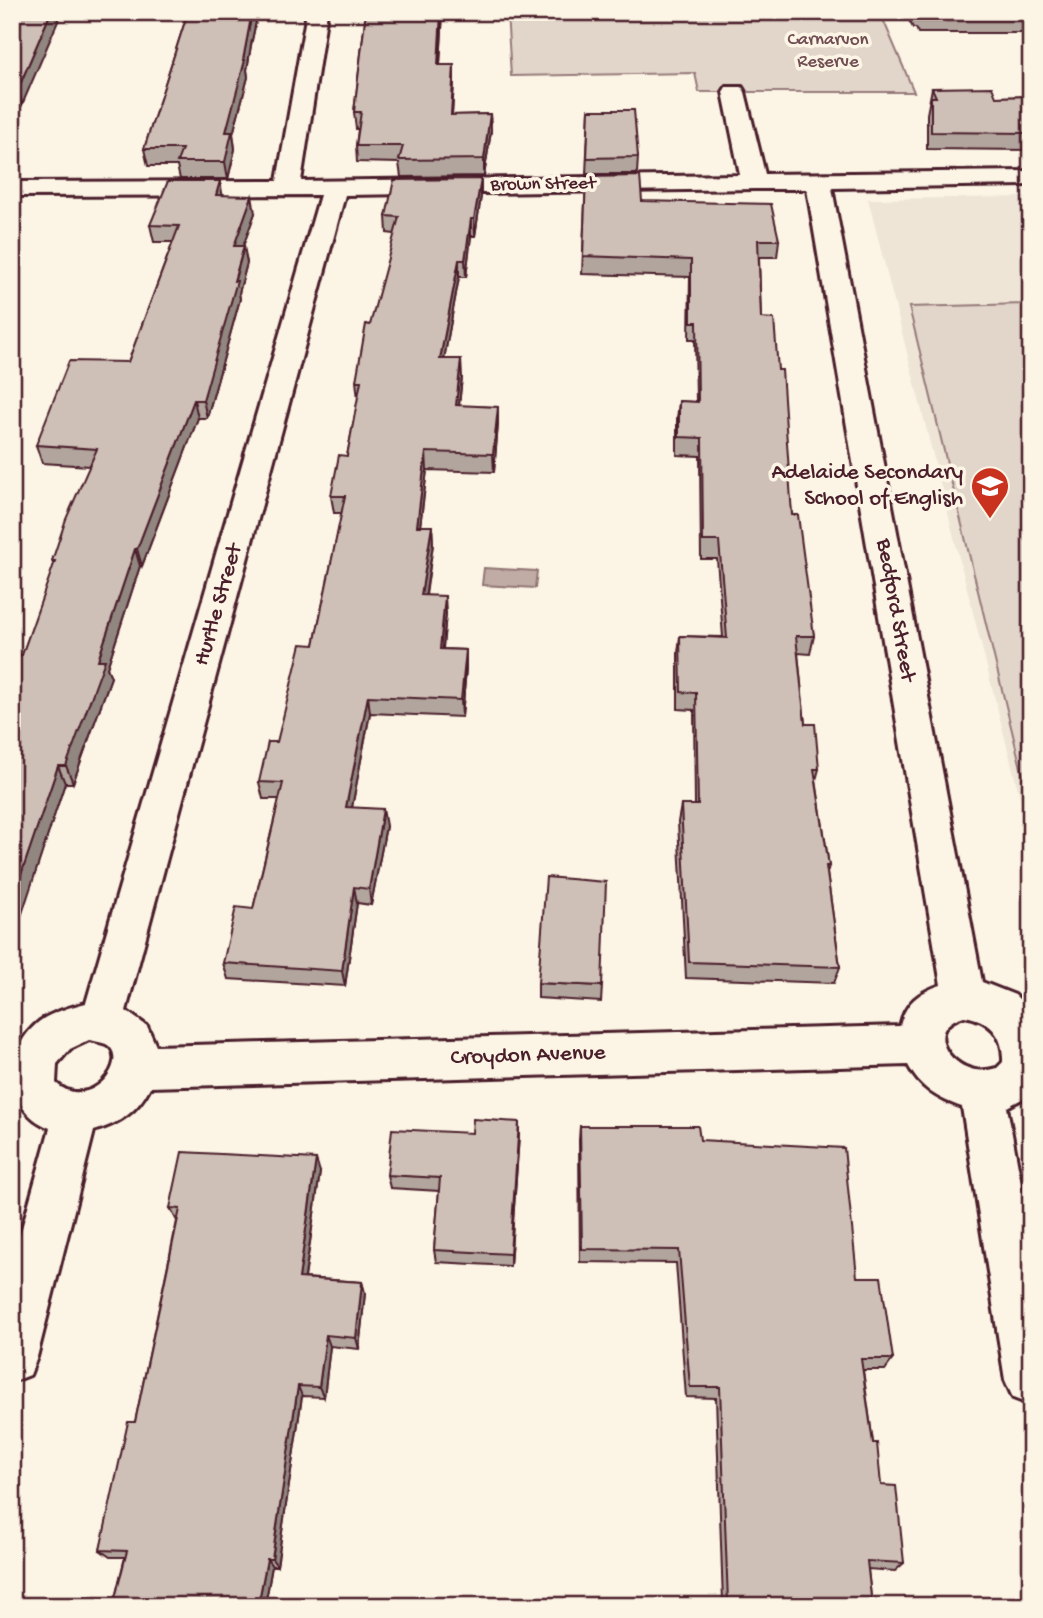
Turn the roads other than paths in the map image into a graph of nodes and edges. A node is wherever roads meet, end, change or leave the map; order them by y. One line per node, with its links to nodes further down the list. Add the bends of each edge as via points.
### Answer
1 (317, 12): 6 (street)
2 (734, 92): 5 (street)
3 (1031, 178): 4 (street, Brown Street)
4 (818, 181): 5 (street, Brown Street); 9 (street, Bedford Street)
5 (754, 182): 7 (street, Brown Street)
6 (288, 187): 7 (street, Brown Street); 8 (street, Brown Street)
7 (335, 188): 10 (street, Hurtle Street)
8 (12, 189)
9 (964, 997): 11 (street, via 930,1007 921,1020); 12 (street, via 999,1008 1014,1021)
10 (102, 1021): 13 (street, via 72,1025); 14 (street, via 123,1029 132,1040 138,1053)
11 (920, 1045): 14 (street, Croydon Avenue); 15 (street, via 927,1061 948,1081)
12 (1028, 1046): 15 (street, via 1023,1070 1013,1082 999,1090)
13 (23, 1066): 16 (street, via 38,1096 50,1107)
14 (137, 1067): 16 (street, via 120,1096 105,1107)
15 (982, 1091): 18 (street)
16 (76, 1114): 17 (street)
17 (12, 1357)
18 (1031, 1380)

